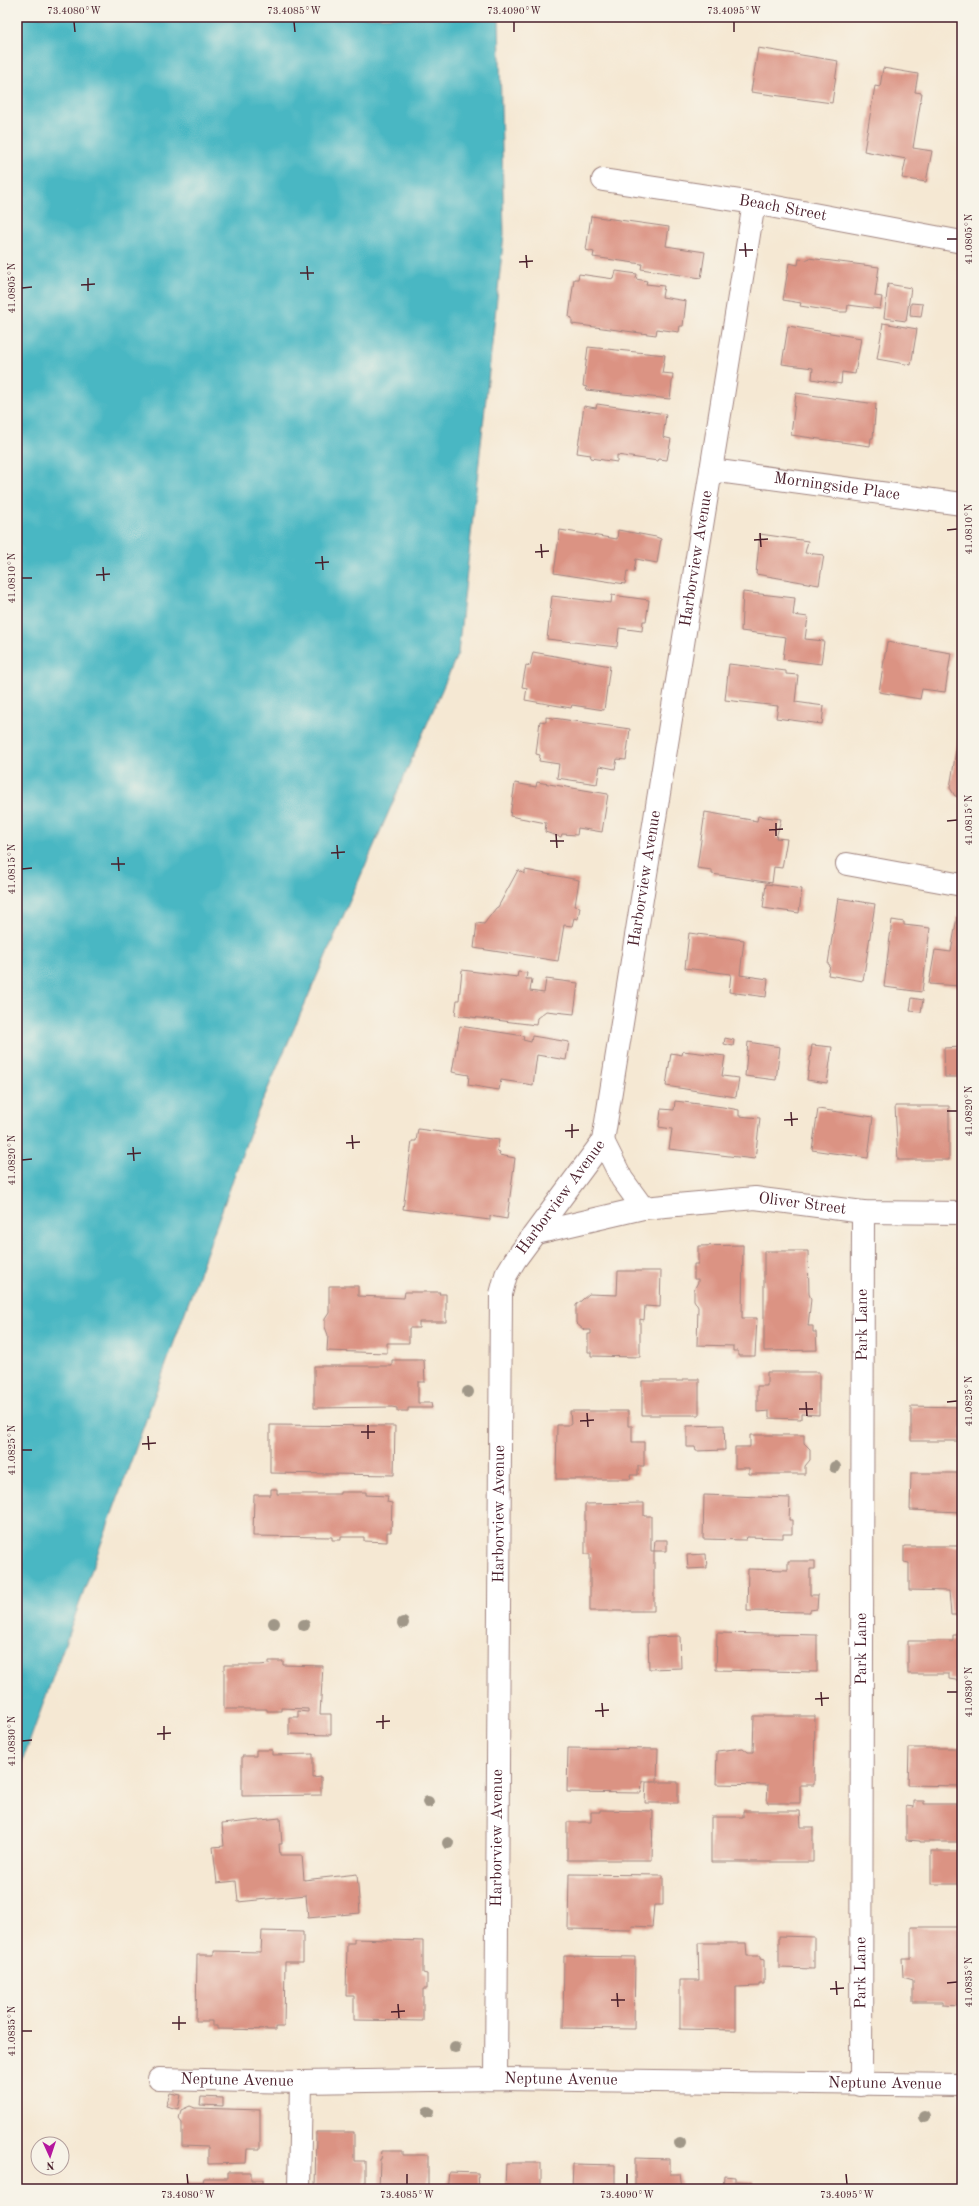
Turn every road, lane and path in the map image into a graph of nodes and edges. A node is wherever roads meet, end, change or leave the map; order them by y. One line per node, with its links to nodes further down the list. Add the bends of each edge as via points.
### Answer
1 (603, 180): 2 (street, Beach Street)
2 (754, 202): 3 (street, Beach Street); 4 (street, Harborview Avenue)
3 (962, 242)
4 (712, 470): 5 (street, Morningside Place); 8 (street, Harborview Avenue)
5 (962, 504)
6 (847, 864): 7 (street)
7 (962, 885)
8 (603, 1141): 9 (street, via 622,1179); 12 (street, Harborview Avenue)
9 (643, 1208): 10 (street, Oliver Street, via 755,1198); 12 (street, Oliver Street)
10 (863, 1212): 11 (street, Oliver Street); 16 (street, Park Lane)
11 (962, 1213)
12 (536, 1232): 14 (street, Harborview Avenue, via 506,1275 500,1294)
13 (159, 2078): 15 (street, Neptune Avenue)
14 (496, 2079): 15 (street, Neptune Avenue); 16 (street, Neptune Avenue)
15 (301, 2082): 18 (street)
16 (861, 2085): 17 (street, Neptune Avenue)
17 (962, 2085)
18 (299, 2189)

